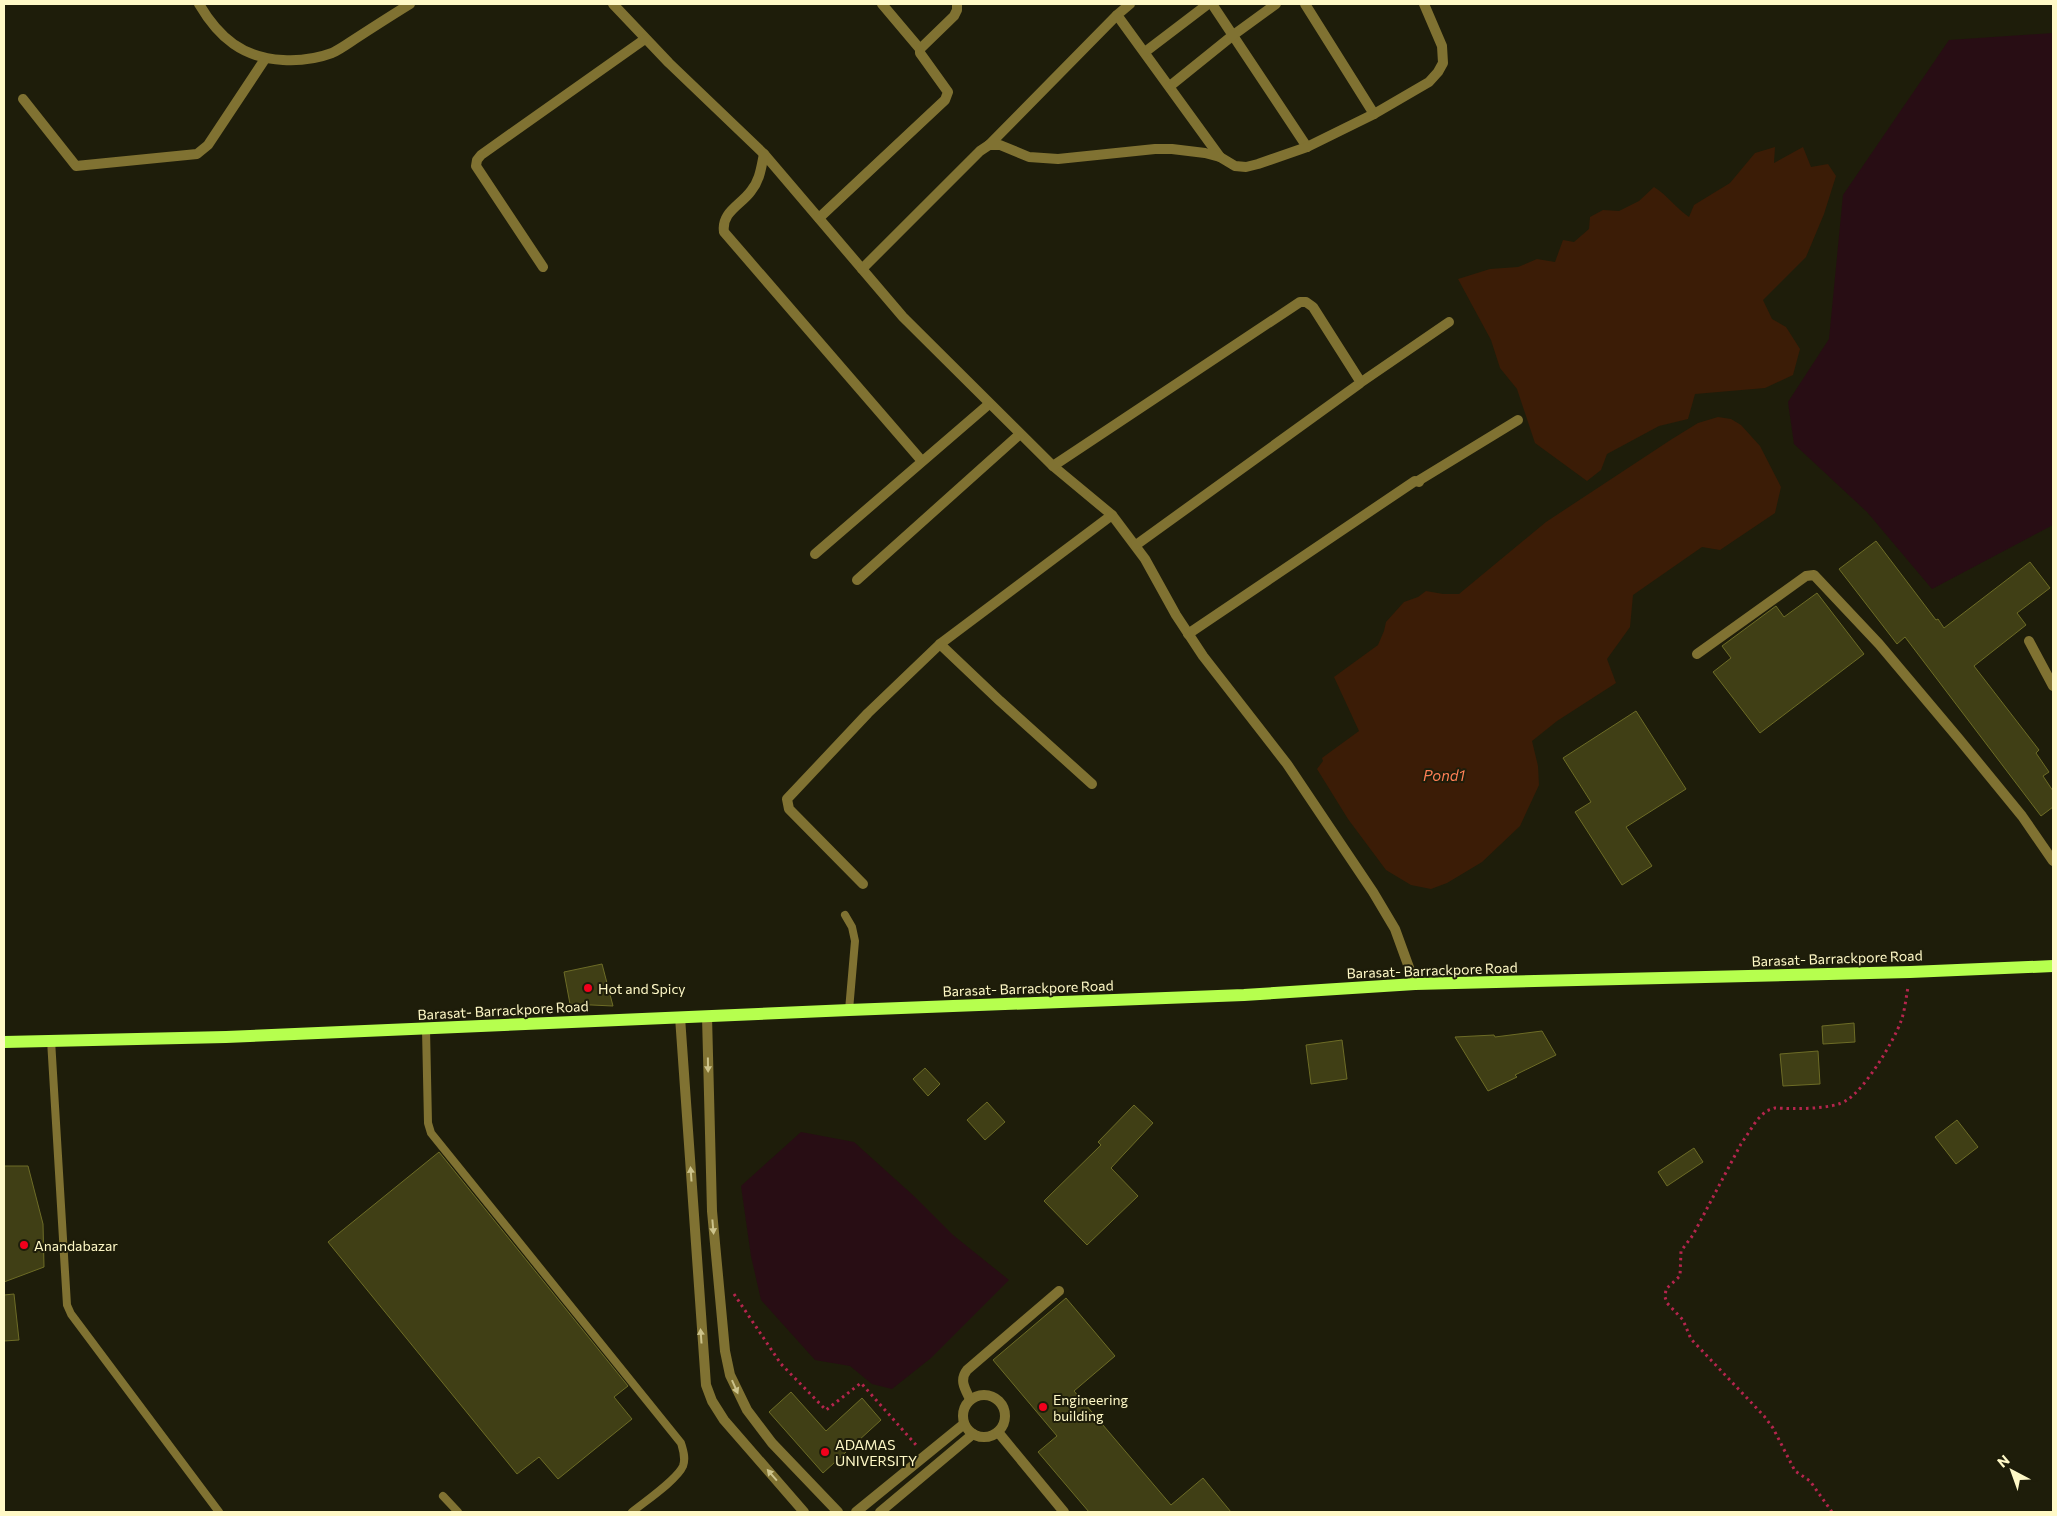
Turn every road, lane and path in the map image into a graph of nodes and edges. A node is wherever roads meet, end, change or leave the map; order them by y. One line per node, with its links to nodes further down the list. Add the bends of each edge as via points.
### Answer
1 (199, 4): 17 (street, via 229,42)
2 (410, 4): 17 (street, via 334,52 316,59)
3 (613, 4): 14 (street)
4 (882, 4): 15 (street)
5 (957, 4): 15 (street, via 954,16)
6 (1130, 4): 12 (street)
7 (1208, 4): 16 (street)
8 (1212, 4): 13 (street)
9 (1276, 4): 13 (street)
10 (1305, 4): 20 (street)
11 (1424, 4): 20 (street, via 1442,46 1442,63 1438,72 1429,82)
12 (1117, 15): 16 (street); 21 (street)
13 (1232, 36): 18 (street); 22 (street)
14 (645, 39): 23 (street); 26 (street, via 477,160 476,166)
15 (920, 49): 25 (street, via 948,92 945,100)
16 (1145, 52): 18 (street)
17 (265, 59): 19 (street, via 208,145 197,154 76,166)
18 (1170, 86): 24 (street)
19 (23, 99)
20 (1374, 114): 22 (street)
21 (989, 145): 24 (street, via 1000,145 1038,159 1155,149); 27 (street)
22 (1307, 147): 24 (street, via 1246,167 1235,166)
23 (764, 154): 25 (street); 33 (street, via 760,176 751,192 726,216 724,232)
24 (1220, 157)
25 (819, 218): 27 (street)
26 (544, 267)
27 (862, 269): 30 (street, via 903,317)
28 (1449, 322): 29 (street)
29 (1360, 383): 34 (street, via 1312,307 1300,302); 36 (street)
30 (989, 404): 32 (street); 33 (street)
31 (1518, 420): 39 (street, via 1415,481)
32 (1020, 434): 34 (street); 38 (street)
33 (921, 460): 37 (street)
34 (1053, 466): 35 (street)
35 (1112, 515): 36 (street); 41 (street)
36 (1136, 545): 39 (street)
37 (815, 554)
38 (857, 580)
39 (1188, 634): 50 (street, via 1287,764 1373,892 1395,929)
40 (2029, 641): 43 (street)
41 (940, 644): 44 (street); 46 (street, via 868,713 787,799 789,809)
42 (1696, 654): 45 (street, via 1806,576 1814,575 1879,644 1962,743 2022,816)
43 (2053, 686)
44 (1092, 784)
45 (2053, 861)
46 (863, 884)
47 (845, 915): 51 (lane, via 855,941)
48 (2053, 966): 49 (main road, Barasat- Barrackpore Road)
49 (1910, 972): 50 (main road, Barasat- Barrackpore Road); 73 (path, via 1898,1032 1861,1087 1847,1100 1834,1106 1775,1108 1757,1120 1681,1251 1680,1276 1666,1289 1667,1303 1683,1320 1691,1339 1764,1416 1795,1471 1810,1481)
50 (1415, 984): 51 (main road, Barasat- Barrackpore Road, via 1244,995)
51 (849, 1010): 52 (main road, Barasat- Barrackpore Road)
52 (707, 1016): 53 (main road, Barasat- Barrackpore Road); 69 (street, one-way to 69, via 712,1211 730,1376 747,1410 772,1444)
53 (680, 1017): 54 (main road, Barasat- Barrackpore Road); 68 (street, one-way to 53, via 724,1420 706,1385)
54 (426, 1029): 55 (main road, Barasat- Barrackpore Road); 67 (lane, via 428,1123 431,1133 681,1443 685,1453 683,1466 676,1476)
55 (51, 1040): 56 (main road, Barasat- Barrackpore Road); 65 (lane, via 67,1305)
56 (4, 1042)
57 (1059, 1291): 59 (street, via 967,1370 962,1382)
58 (734, 1293): 63 (path, via 781,1364 826,1410 861,1383 917,1447)
59 (970, 1400): 60 (street, via 963,1411); 61 (street, via 983,1394 996,1398 1004,1408 1005,1421)
60 (964, 1424): 62 (street); 70 (street)
61 (998, 1432): 62 (street, via 986,1437); 72 (street)
62 (973, 1434): 71 (street)
63 (925, 1443)
64 (443, 1496): 66 (lane)
65 (219, 1512)
66 (458, 1512)
67 (632, 1512)
68 (804, 1512)
69 (838, 1512)
70 (856, 1512)
71 (880, 1512)
72 (1064, 1512)
73 (1832, 1512)

